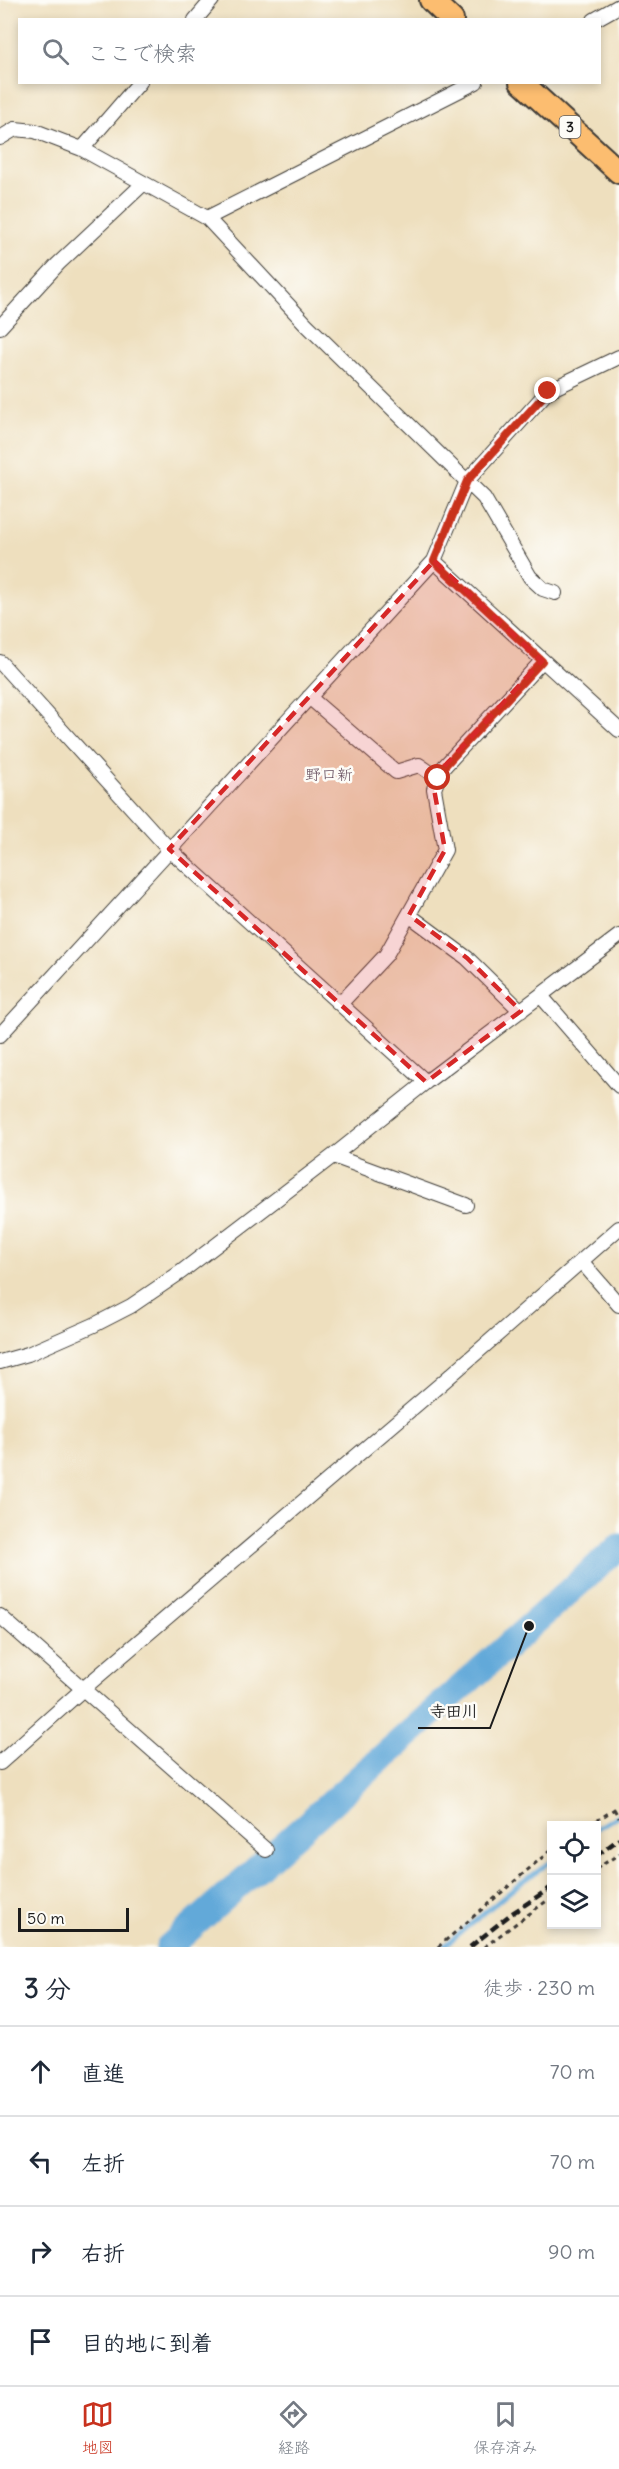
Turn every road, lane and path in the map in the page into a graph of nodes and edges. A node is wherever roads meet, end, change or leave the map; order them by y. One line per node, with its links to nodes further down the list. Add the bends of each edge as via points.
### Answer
1 (212, 0): 4 (street)
2 (431, 0): 5 (main road)
3 (619, 6): 6 (street)
4 (197, 18)
5 (450, 18)
6 (598, 18)
7 (138, 84): 11 (street)
8 (472, 84): 14 (street)
9 (523, 84): 12 (main road, 3)
10 (0, 138): 11 (street, via 15,129 35,131)
11 (82, 149): 13 (street)
12 (619, 172)
13 (143, 184): 14 (street); 15 (street, via 58,264)
14 (207, 218): 17 (street, via 306,324)
15 (0, 327)
16 (619, 357): 17 (street, via 548,391)
17 (467, 481): 18 (street); 19 (street, via 484,498 531,577)
18 (434, 561): 20 (street); 22 (street)
19 (555, 592)
20 (542, 661): 23 (street); 24 (street, via 441,770)
21 (0, 662): 25 (street)
22 (309, 697): 24 (street, via 396,772 419,765); 25 (street)
23 (618, 728)
24 (438, 778): 26 (street, via 434,789 445,850)
25 (169, 849): 29 (street); 31 (street)
26 (409, 915): 29 (street, via 386,955); 30 (street, via 467,957)
27 (619, 936): 28 (street)
28 (540, 996): 30 (street); 33 (street)
29 (340, 1004): 32 (street)
30 (521, 1011): 32 (street)
31 (0, 1035)
32 (426, 1082): 34 (street)
33 (619, 1086)
34 (333, 1156): 35 (street); 39 (street, via 131,1306 28,1354)
35 (466, 1205)
36 (619, 1228): 37 (street)
37 (581, 1261): 38 (street); 41 (street)
38 (619, 1305)
39 (0, 1362)
40 (0, 1616): 41 (street)
41 (83, 1689): 42 (street); 47 (street)
42 (0, 1763)
43 (619, 1806): 44 (path)
44 (614, 1809): 45 (path); 46 (path)
45 (619, 1818)
46 (596, 1821)
47 (266, 1850)
48 (547, 1853): 52 (path)
49 (619, 1854): 50 (path)
50 (601, 1866)
51 (547, 1901): 53 (path)
52 (438, 1947)
53 (484, 1947)

